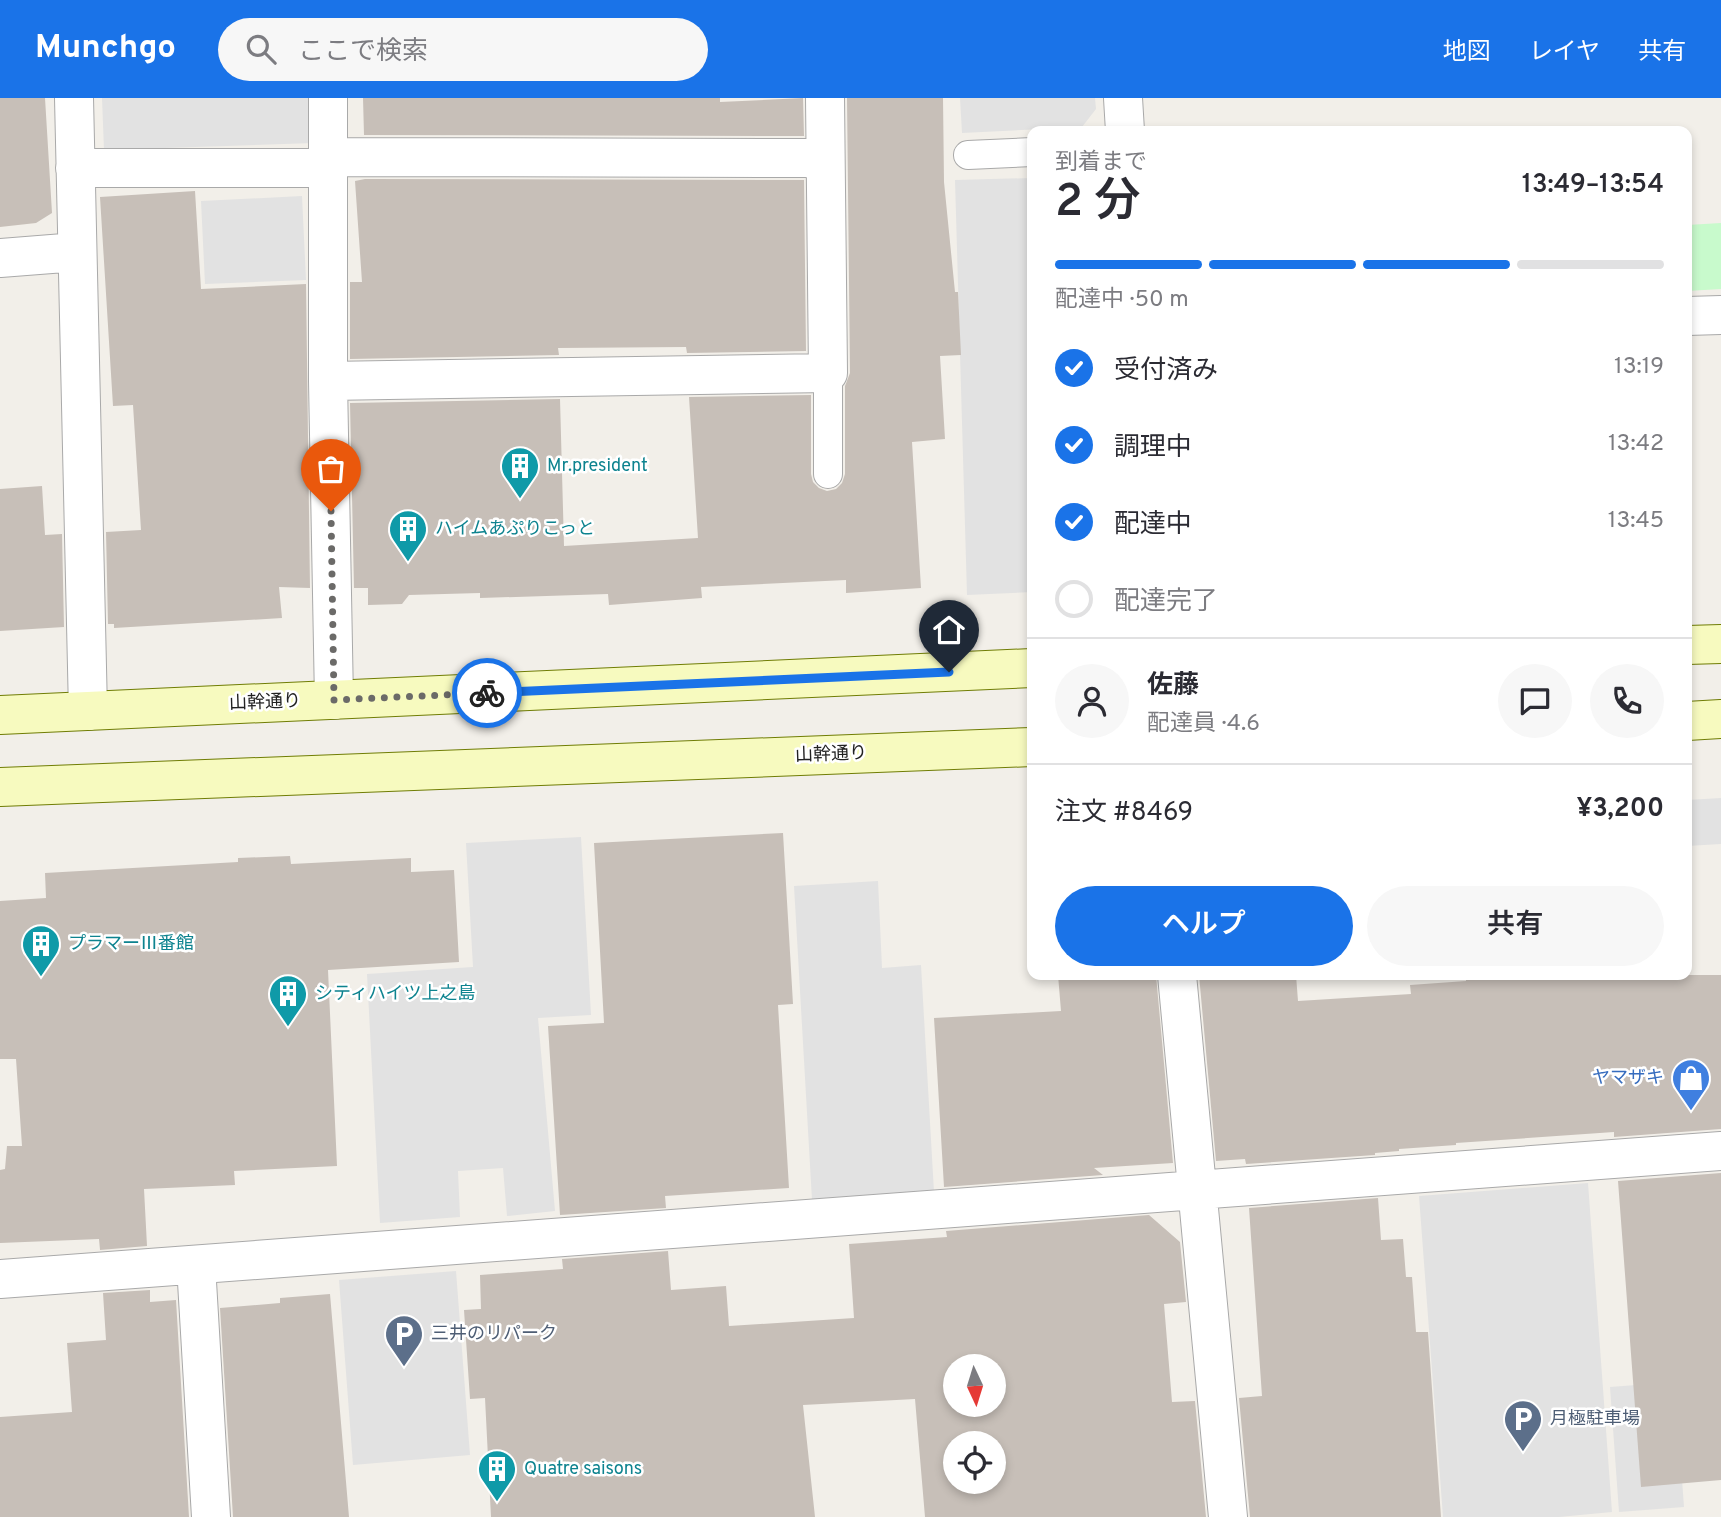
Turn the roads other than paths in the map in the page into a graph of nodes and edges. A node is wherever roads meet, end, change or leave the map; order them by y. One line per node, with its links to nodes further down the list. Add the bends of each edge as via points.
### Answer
1 (74, 98): 10 (street)
2 (328, 98): 8 (street)
3 (825, 98): 9 (street)
4 (1123, 98): 5 (street)
5 (1125, 126)
6 (1027, 152): 7 (lane)
7 (968, 155)
8 (327, 162): 9 (street, via 339,157 808,158); 10 (street, via 316,168); 16 (street)
9 (824, 162): 15 (street)
10 (75, 168): 11 (street)
11 (77, 252): 12 (street); 22 (street)
12 (0, 258)
13 (1721, 315): 14 (street)
14 (1692, 316)
15 (828, 373): 16 (street); 17 (lane)
16 (328, 382): 21 (street)
17 (828, 474)
18 (1721, 644): 19 (street)
19 (1692, 645)
20 (1027, 668): 21 (street, 山幹通り)
21 (334, 700): 22 (street, 山幹通り)
22 (89, 711): 23 (street, 山幹通り)
23 (0, 715)
24 (1721, 719): 25 (street)
25 (1692, 721)
26 (1027, 747): 27 (street, 山幹通り)
27 (0, 787)
28 (1177, 980): 30 (street)
29 (1721, 1151): 30 (street)
30 (1197, 1189): 31 (street); 34 (street)
31 (196, 1265): 32 (street); 33 (street)
32 (0, 1279)
33 (211, 1517)
34 (1228, 1517)

